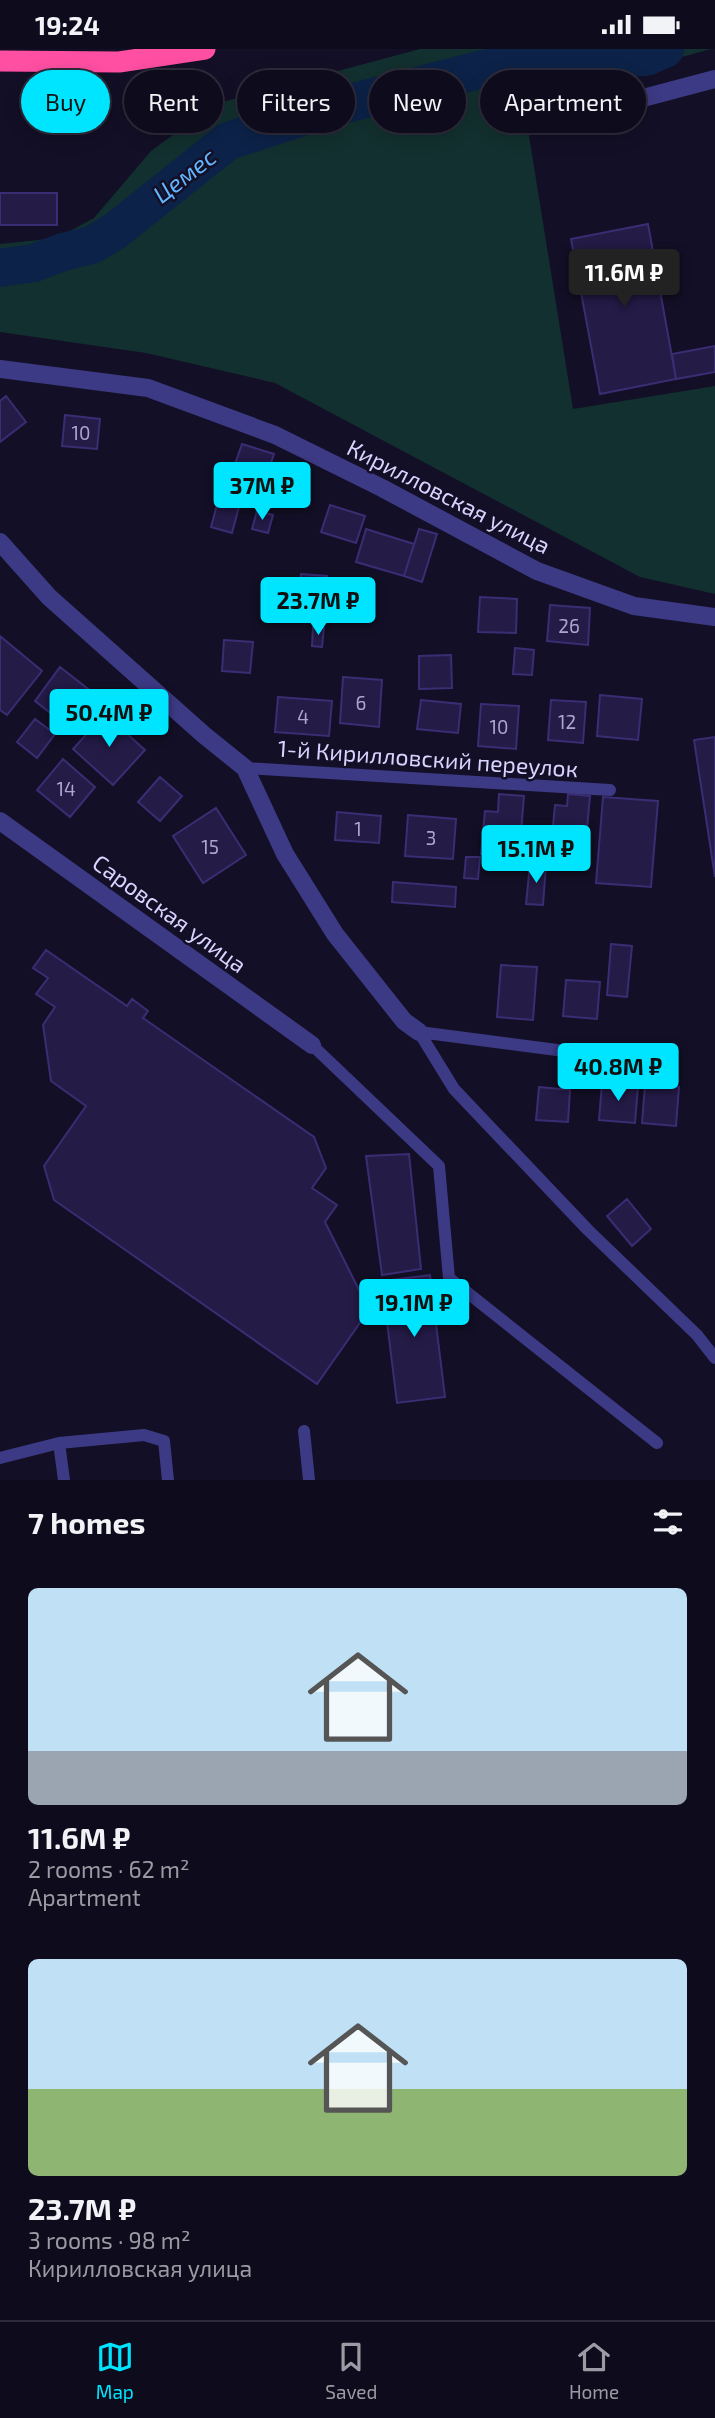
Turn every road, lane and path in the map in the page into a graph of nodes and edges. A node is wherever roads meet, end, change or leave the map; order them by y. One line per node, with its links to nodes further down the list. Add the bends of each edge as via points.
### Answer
1 (205, 49): 2 (highway, via 119,62)
2 (0, 61)
3 (715, 79): 4 (street)
4 (646, 97)
5 (0, 369): 7 (street, Кирилловская улица, via 148,388 275,435 537,571 634,606)
6 (0, 543): 8 (street, via 49,597)
7 (715, 617)
8 (245, 768): 9 (lane, 1-й Кирилловский переулок); 11 (street, via 285,854 335,934 404,1021)
9 (610, 790)
10 (0, 821): 12 (street, Саровская улица)
11 (419, 1032): 13 (lane); 14 (lane, via 454,1089)
12 (312, 1045): 17 (lane, via 439,1166 449,1278)
13 (672, 1065)
14 (715, 1358)
15 (304, 1431): 21 (lane)
16 (59, 1443): 18 (lane); 19 (lane); 20 (lane, via 144,1435 164,1441)
17 (657, 1443)
18 (0, 1458)
19 (64, 1480)
20 (168, 1480)
21 (309, 1480)

